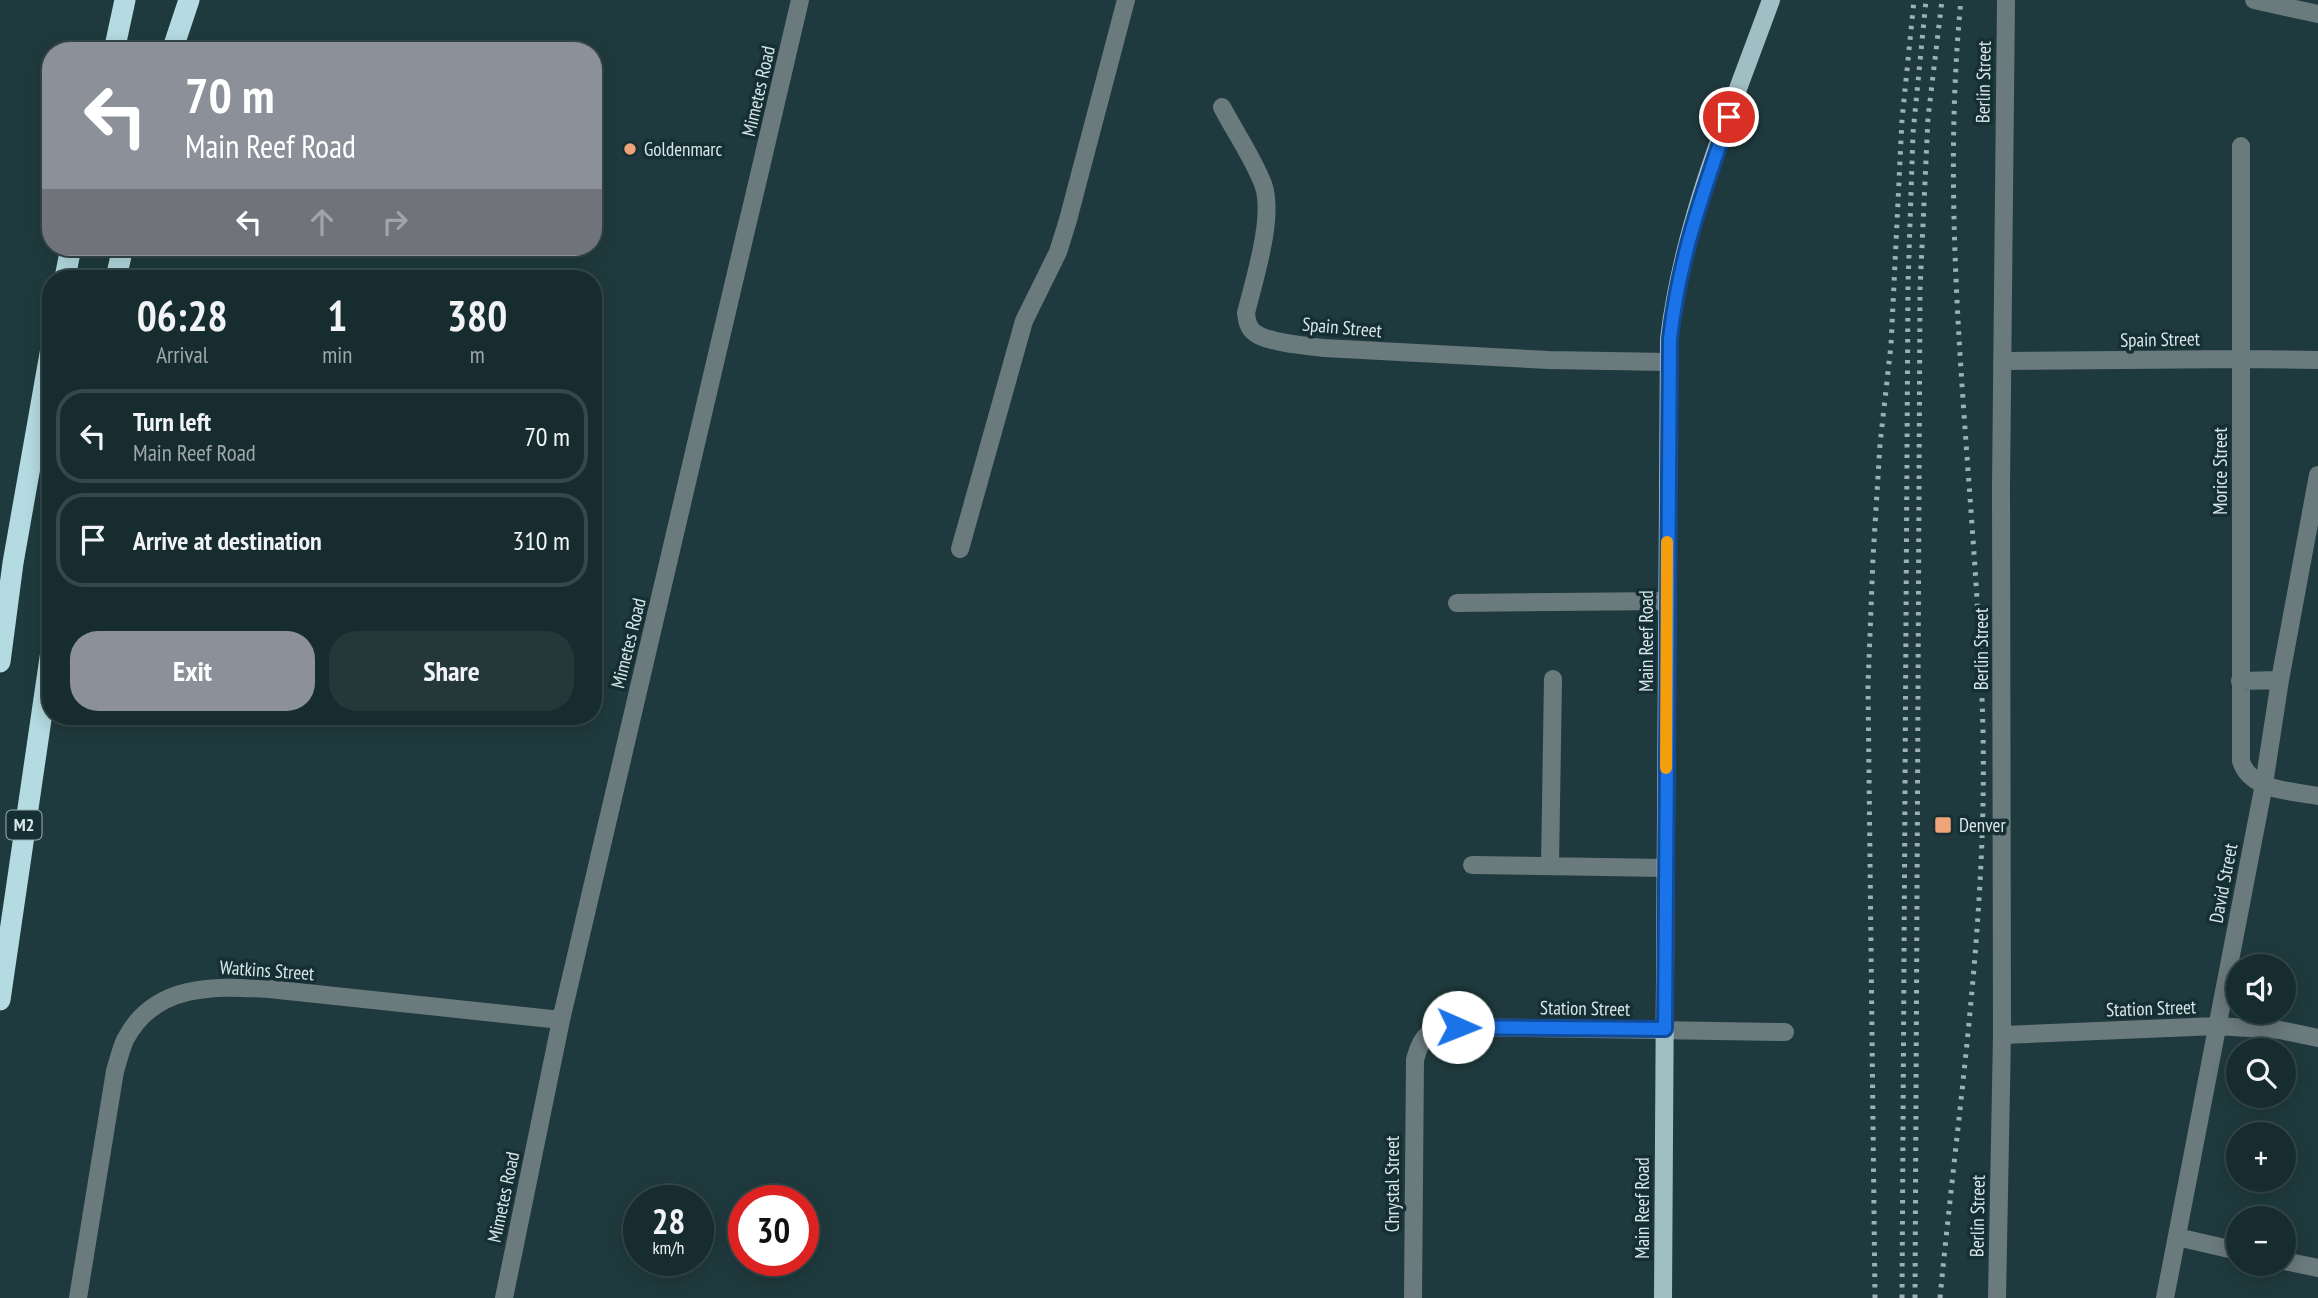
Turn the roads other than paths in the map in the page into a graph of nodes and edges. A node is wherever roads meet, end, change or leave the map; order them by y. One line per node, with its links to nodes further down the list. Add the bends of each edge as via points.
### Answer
1 (125, 0): 10 (highway)
2 (177, 0): 11 (highway)
3 (189, 0): 12 (highway)
4 (800, 0): 35 (street, Mimetes Road)
5 (1126, 0): 21 (street, via 1068,220 1058,252 1024,321)
6 (1771, 0): 18 (main road, Main Reef Road, via 1691,227 1673,308)
7 (2006, 0): 17 (street, Berlin Street)
8 (2254, 0): 9 (street)
9 (2318, 15)
10 (116, 42)
11 (167, 42)
12 (175, 42)
13 (1222, 107): 18 (street, Spain Street, via 1264,186 1267,201 1267,221 1246,313 1248,326 1255,333 1296,344 1356,351)
14 (2241, 146): 15 (street, Morice Street)
15 (2241, 359): 16 (street, Spain Street); 17 (street, Spain Street); 27 (street, Morice Street)
16 (2318, 360)
17 (2002, 361): 39 (street, Berlin Street)
18 (1668, 362): 22 (main road, Main Reef Road)
19 (42, 400): 24 (highway)
20 (2318, 475): 26 (street, David Street)
21 (960, 549)
22 (1667, 601): 23 (street); 33 (main road, Main Reef Road)
23 (1457, 603)
24 (0, 662)
25 (1553, 679): 32 (street)
26 (2280, 680): 27 (street); 29 (street, David Street)
27 (2240, 681): 29 (street, Morice Street, via 2241,761 2250,777)
28 (42, 713): 34 (highway, M2)
29 (2264, 785): 30 (street); 36 (street, David Street)
30 (2318, 796)
31 (1472, 865): 32 (street)
32 (1549, 866): 33 (street)
33 (1665, 867): 37 (main road, Main Reef Road)
34 (0, 1000)
35 (561, 1020): 46 (street, Watkins Street, via 221,986 185,990 162,1002 143,1014 125,1039 115,1070); 47 (street, Mimetes Road)
36 (2217, 1027): 39 (street, Station Street); 40 (street, Station Street, via 2280,1030); 42 (street, David Street)
37 (1665, 1029): 38 (street, Station Street); 41 (street, Station Street, via 1441,1028 1423,1038); 49 (main road, Main Reef Road)
38 (1785, 1032)
39 (2002, 1035): 50 (street, Berlin Street)
40 (2318, 1038)
41 (1414, 1071): 48 (street, Chrystal Street)
42 (2176, 1237): 43 (street); 51 (street, David Street)
43 (2226, 1248)
44 (2296, 1263): 45 (street)
45 (2318, 1268)
46 (78, 1298)
47 (504, 1298)
48 (1413, 1298)
49 (1663, 1298)
50 (1997, 1298)
51 (2165, 1298)

